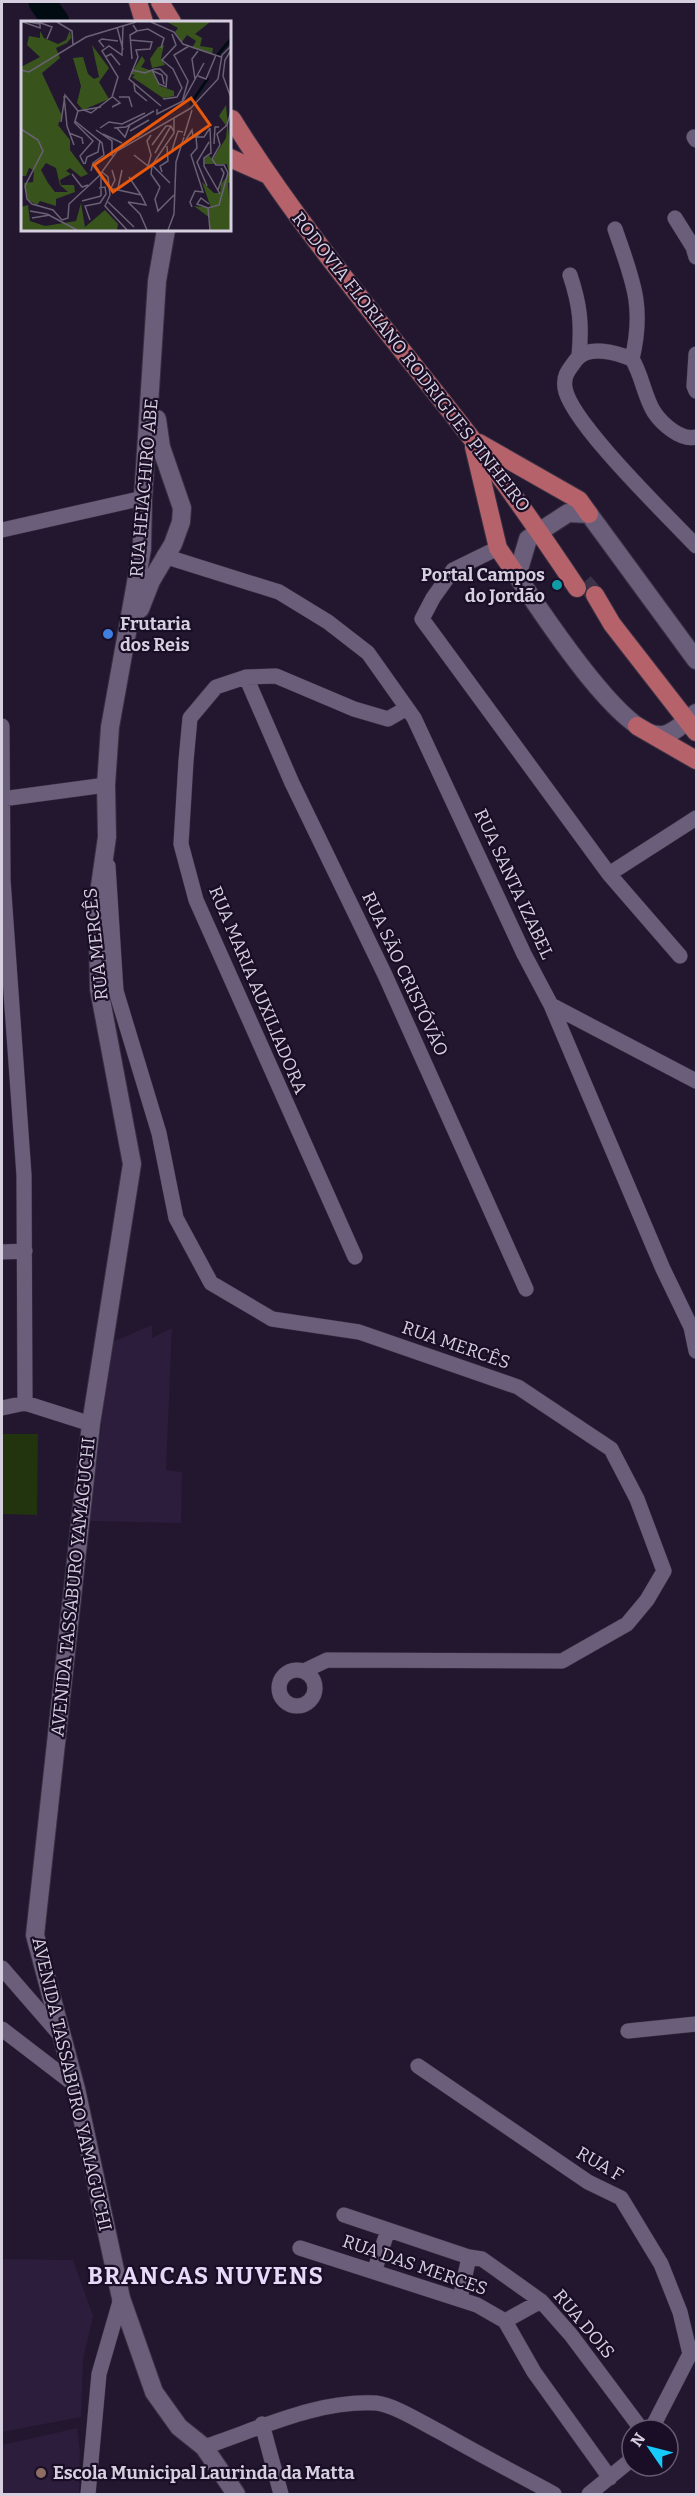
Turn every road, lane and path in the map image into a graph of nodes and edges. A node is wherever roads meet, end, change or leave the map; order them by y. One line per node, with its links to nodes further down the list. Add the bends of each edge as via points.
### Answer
1 (138, 2): 3 (main road)
2 (159, 2): 4 (main road)
3 (144, 21)
4 (171, 21)
5 (231, 123): 7 (main road, RODOVIA FLORIANO RODRIGUES PINHEIRO)
6 (231, 158): 7 (main road, RODOVIA FLORIANO RODRIGUES PINHEIRO)
7 (266, 174): 19 (main road, RODOVIA FLORIANO RODRIGUES PINHEIRO, via 371,314)
8 (675, 218): 11 (street)
9 (615, 229): 15 (street, via 637,294 639,319)
10 (166, 231): 16 (street, RUA HEIACHIRO ABE, via 157,281)
11 (696, 258)
12 (570, 275): 14 (street, via 582,325)
13 (696, 354): 17 (street)
14 (579, 356): 15 (street, via 604,350); 26 (street, via 565,375 565,391 589,432)
15 (632, 359): 18 (street, via 653,411 670,428)
16 (153, 381): 20 (street, RUA HEIACHIRO ABE, via 161,447); 21 (street, RUA HEIACHIRO ABE)
17 (696, 390)
18 (693, 438)
19 (472, 439): 22 (main road, via 579,500); 24 (main road, RODOVIA FLORIANO RODRIGUES PINHEIRO); 27 (main road)
20 (179, 495): 21 (street, via 164,489); 28 (street, RUA HEIACHIRO ABE, via 181,522)
21 (143, 498): 23 (street); 25 (street, RUA HEIACHIRO ABE)
22 (589, 514): 24 (street, via 568,513); 31 (street)
23 (2, 530)
24 (540, 531): 29 (street, via 528,539); 34 (main road, RODOVIA FLORIANO RODRIGUES PINHEIRO)
25 (142, 541): 28 (street, via 149,551); 30 (street, RUA HEIACHIRO ABE)
26 (696, 546)
27 (498, 548): 29 (main road); 42 (street, via 453,570 422,619)
28 (164, 556): 30 (street, RUA HEIACHIRO ABE); 33 (street, RUA SANTA IZABEL, via 279,592 327,622 368,653)
29 (517, 576): 36 (street, via 601,692)
30 (127, 641): 38 (street, AVENIDA TASSABURO YAMAGUCHI, via 110,727)
31 (696, 660)
32 (246, 677): 33 (street, RUA MARIA AUXILIADORA, via 276,676 354,709 388,718); 48 (street, RUA MARIA AUXILIADORA, via 216,687 190,718 180,844 196,900); 49 (street, RUA SÃO CRISTÓVÃO)
33 (407, 708): 44 (street, RUA SANTA IZABEL)
34 (693, 722): 36 (street, via 662,735 650,734)
35 (2, 726): 39 (street)
36 (637, 726): 37 (main road)
37 (696, 760)
38 (106, 785): 39 (street); 41 (street, AVENIDA TASSABURO YAMAGUCHI)
39 (2, 799): 46 (street, via 3,880 24,1175)
40 (696, 818): 42 (street)
41 (107, 837): 53 (street, AVENIDA TASSABURO YAMAGUCHI, via 100,886 99,989 132,1164); 54 (street, RUA MERCÊS, via 116,991 159,1133 176,1218 211,1283 272,1319 359,1332 518,1387 611,1449 638,1499 664,1571 627,1624 562,1661 327,1660)
42 (609, 874): 43 (street)
43 (680, 956)
44 (551, 1005): 45 (street); 50 (street, RUA SANTA IZABEL, via 691,1327)
45 (696, 1081)
46 (25, 1251): 47 (street); 51 (street)
47 (2, 1252)
48 (355, 1257)
49 (526, 1289)
50 (696, 1351)
51 (25, 1403): 52 (street); 53 (street)
52 (2, 1408)
53 (90, 1424): 59 (street, AVENIDA TASSABURO YAMAGUCHI, via 34,1935)
54 (304, 1671)
55 (2, 1968): 59 (street)
56 (696, 2024): 58 (street)
57 (2, 2029): 61 (street)
58 (628, 2031)
59 (63, 2038): 61 (street, AVENIDA TASSABURO YAMAGUCHI)
60 (418, 2066): 71 (street, RUA F, via 588,2182 621,2198 661,2264)
61 (75, 2085): 67 (street, AVENIDA TASSABURO YAMAGUCHI)
62 (344, 2216): 63 (street, RUA DOIS)
63 (388, 2230): 65 (street, RUA DOIS); 66 (street)
64 (300, 2248): 66 (street, RUA DAS MERCES)
65 (469, 2258): 68 (street); 69 (street, RUA DOIS, via 482,2259)
66 (374, 2272): 68 (street, RUA DAS MERCES)
67 (121, 2298): 75 (street, AVENIDA TASSABURO YAMAGUCHI, via 154,2392 179,2427); 78 (street, via 99,2374)
68 (460, 2299): 70 (street, RUA DAS MERCES)
69 (541, 2301): 70 (street); 72 (street, RUA DOIS)
70 (506, 2321): 77 (street, via 534,2372)
71 (693, 2351): 73 (street)
72 (633, 2418)
73 (657, 2418)
74 (262, 2424): 75 (street); 80 (street); 81 (street, via 331,2406 378,2403 411,2416)
75 (204, 2447): 79 (street, AVENIDA TASSABURO YAMAGUCHI)
76 (620, 2469): 77 (street)
77 (610, 2478): 82 (street)
78 (88, 2494)
79 (236, 2494)
80 (281, 2494)
81 (554, 2494)
82 (589, 2494)

